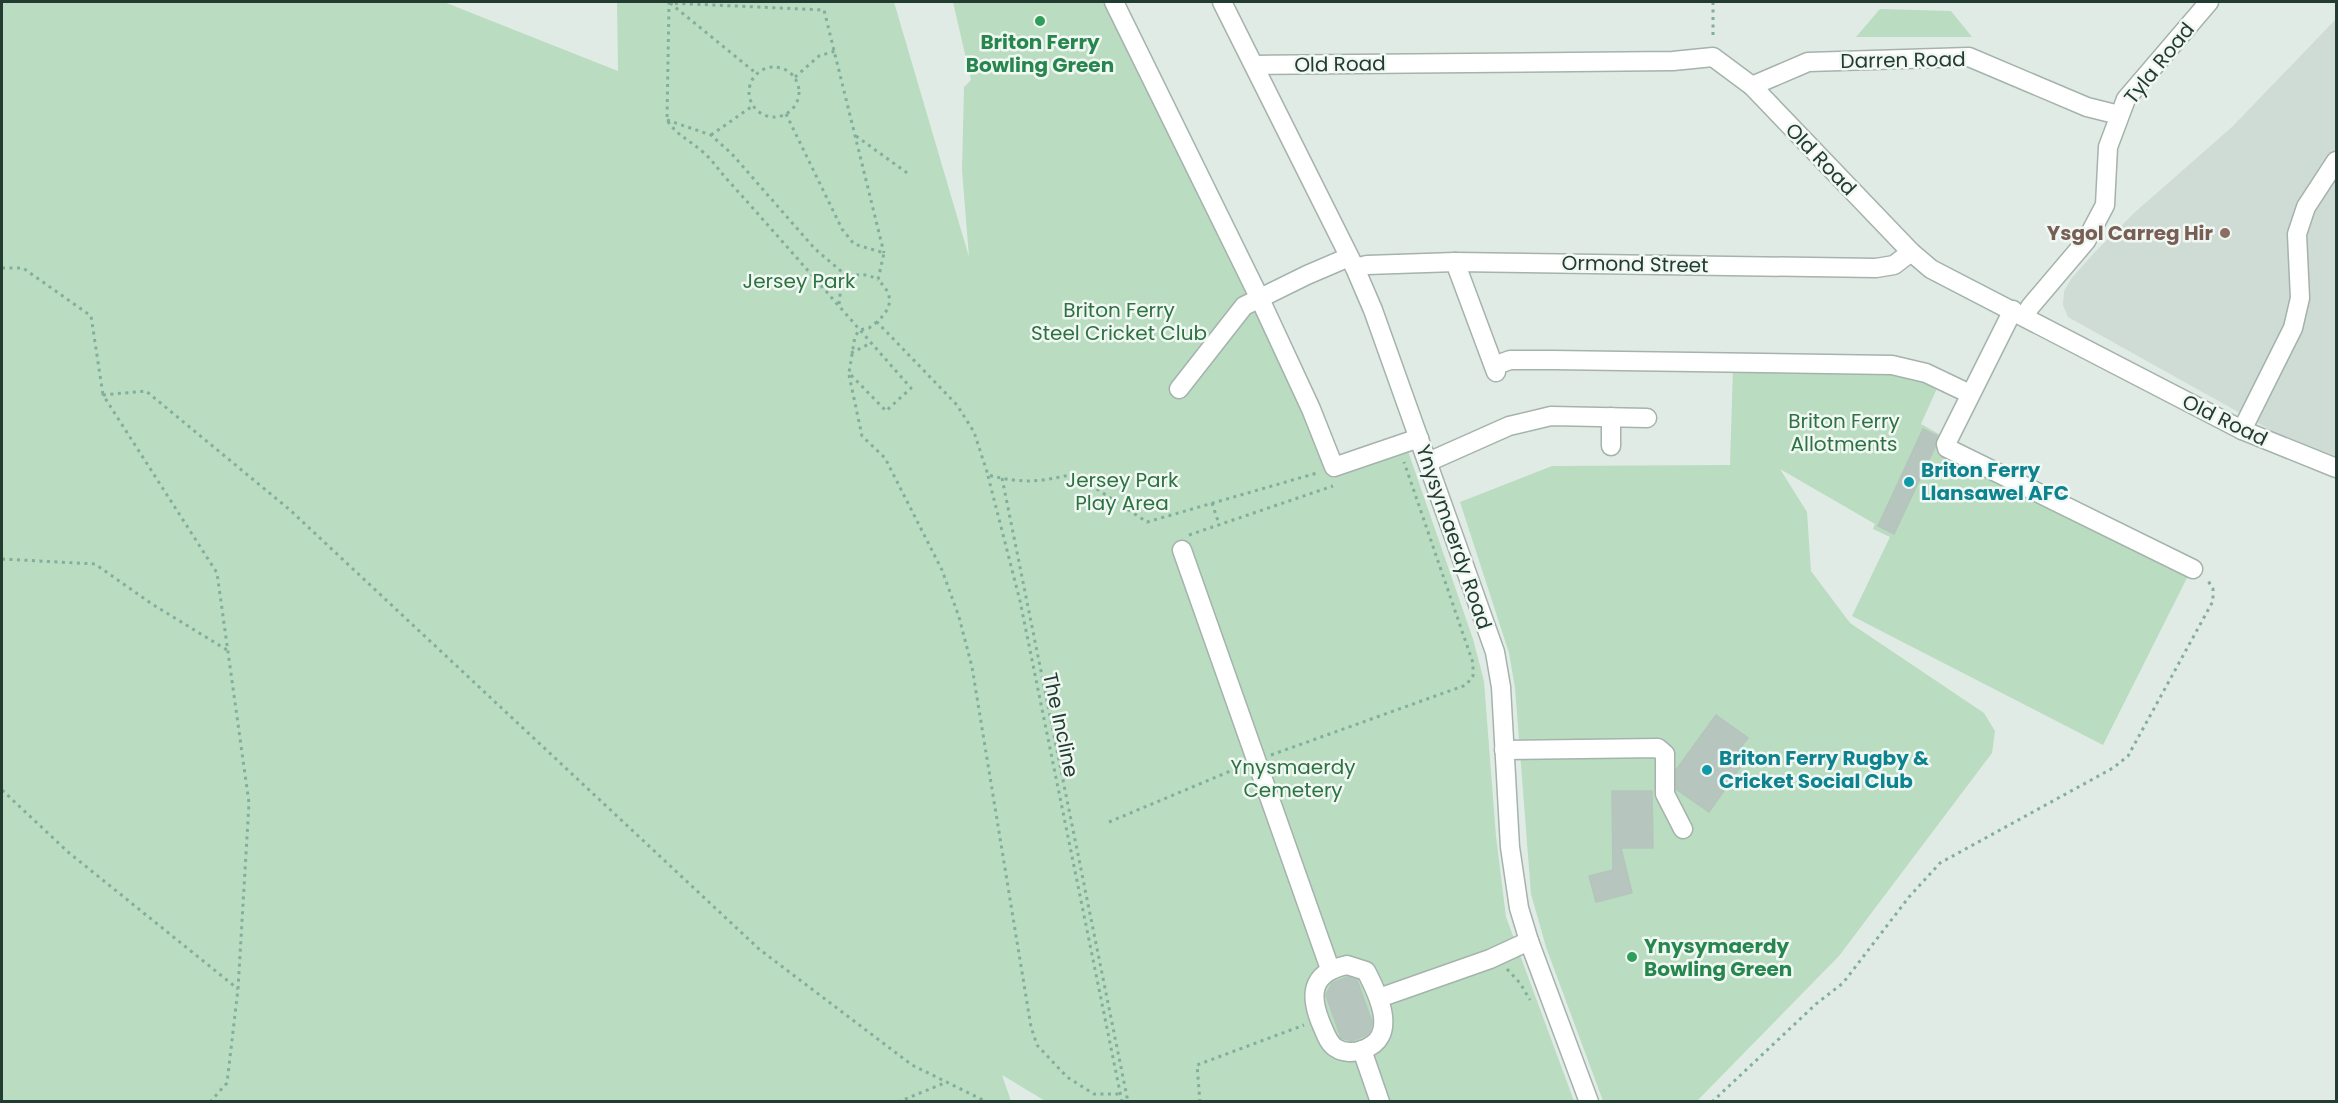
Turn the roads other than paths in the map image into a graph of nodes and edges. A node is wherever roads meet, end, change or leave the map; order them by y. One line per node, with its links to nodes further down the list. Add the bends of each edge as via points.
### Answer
1 (1114, 2): 11 (street)
2 (1222, 2): 4 (street, Ynysymaerdy Road)
3 (2209, 2): 6 (street, Tyla Road, via 2126,99)
4 (1254, 65): 5 (street, Old Road, via 1673,61 1713,57); 10 (street, Ynysymaerdy Road)
5 (1752, 86): 6 (street, Darren Road, via 1808,62 1969,57 2087,107); 8 (street, Old Road)
6 (2119, 115): 12 (street, Tyla Road, via 2109,147 2104,205 2086,241 2030,307)
7 (2337, 161): 17 (street, via 2306,207 2297,234 2300,298 2293,328)
8 (1911, 252): 9 (street, Ormond Street, via 1894,265 1876,268); 12 (street, Old Road, via 1931,269)
9 (1455, 262): 10 (street, Ormond Street); 14 (street, via 1495,369 1510,360 1892,365 1926,373)
10 (1352, 263): 11 (street, Ormond Street); 18 (street, Ynysymaerdy Road)
11 (1259, 297): 13 (street, Ormond Street, via 1244,306); 18 (street, via 1311,409 1336,475)
12 (2019, 313): 14 (street, Tyla Road); 17 (street, Old Road)
13 (1179, 389)
14 (1970, 394): 23 (street, Tyla Road, via 1947,448)
15 (1611, 417): 16 (street); 19 (street); 20 (street, via 1551,416 1509,426)
16 (1647, 418)
17 (2242, 430): 21 (street, Old Road)
18 (1419, 438): 20 (street, Ynysymaerdy Road)
19 (1611, 446)
20 (1428, 462): 24 (street, Ynysymaerdy Road, via 1495,652)
21 (2337, 468)
22 (1182, 550): 27 (street)
23 (2193, 569)
24 (1504, 750): 25 (street, via 1658,748 1665,754 1665,794); 26 (street, Ynysymaerdy Road, via 1510,847 1519,908)
25 (1683, 829)
26 (1529, 941): 28 (street); 31 (street, Ynysymaerdy Road)
27 (1330, 969): 28 (street, via 1347,965 1366,970); 29 (street, via 1316,985 1314,1003 1319,1020 1337,1049 1355,1053)
28 (1379, 998): 29 (street, via 1385,1020 1380,1037 1370,1048)
29 (1362, 1050): 30 (street)
30 (1380, 1101)
31 (1589, 1101)

